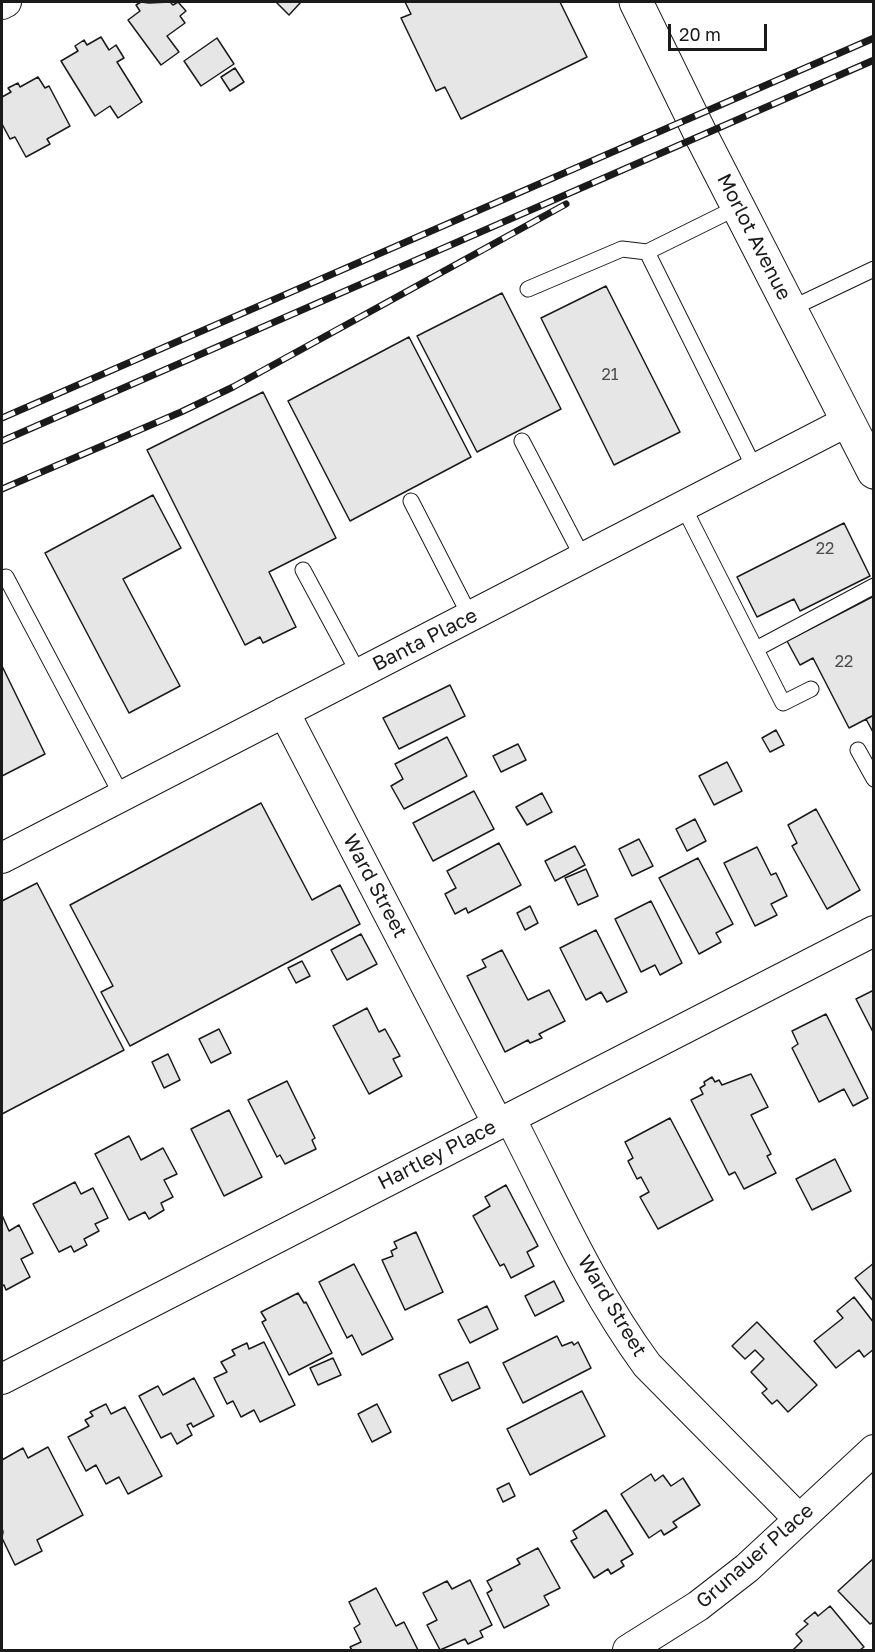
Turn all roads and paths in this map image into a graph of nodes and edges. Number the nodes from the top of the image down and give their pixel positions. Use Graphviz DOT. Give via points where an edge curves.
graph roads {
  1 [pos="6,2"];
  2 [pos="636,2"];
  3 [pos="2,4"];
  4 [pos="738,207"];
  5 [pos="647,252"];
  6 [pos="873,269"];
  7 [pos="528,289"];
  8 [pos="790,309"];
  9 [pos="848,421"];
  10 [pos="522,441"];
  11 [pos="755,469"];
  12 [pos="873,472"];
  13 [pos="411,501"];
  14 [pos="683,506"];
  15 [pos="583,558"];
  16 [pos="303,570"];
  17 [pos="6,577"];
  18 [pos="873,586"];
  19 [pos="470,616"];
  20 [pos="756,649"];
  21 [pos="359,674"];
  22 [pos="811,689"];
  23 [pos="284,712"];
  24 [pos="858,750"];
  25 [pos="873,779"];
  26 [pos="122,796"];
  27 [pos="2,858"];
  28 [pos="873,931"];
  29 [pos="504,1121"];
  30 [pos="2,1379"];
  31 [pos="873,1450"];
  32 [pos="799,1519"];
  33 [pos="628,1650"];
  1 -- 3 [label="street"];
  2 -- 4 [label="street, Morlot Avenue"];
  4 -- 5 [label="lane"];
  4 -- 8 [label="street, Morlot Avenue"];
  5 -- 7 [label="lane" via="622,249"];
  5 -- 11 [label="lane"];
  6 -- 8 [label="lane"];
  8 -- 9 [label="street, Morlot Avenue"];
  9 -- 11 [label="street, Banta Place"];
  9 -- 12 [label="street, Morlot Avenue"];
  10 -- 15 [label="lane"];
  11 -- 14 [label="street, Banta Place"];
  13 -- 19 [label="lane"];
  14 -- 15 [label="street, Banta Place"];
  14 -- 20 [label="lane"];
  15 -- 19 [label="street, Banta Place"];
  16 -- 21 [label="lane"];
  17 -- 26 [label="lane"];
  18 -- 20 [label="lane"];
  19 -- 21 [label="street, Banta Place"];
  20 -- 22 [label="lane" via="783,703"];
  21 -- 23 [label="street, Banta Place"];
  23 -- 26 [label="street, Banta Place"];
  23 -- 29 [label="street, Ward Street"];
  24 -- 25 [label="lane"];
  26 -- 27 [label="street, Banta Place"];
  28 -- 29 [label="street, Hartley Place"];
  29 -- 30 [label="street, Hartley Place"];
  29 -- 32 [label="street, Ward Street" via="608,1307 647,1365"];
  31 -- 32 [label="street, Grunauer Place"];
  32 -- 33 [label="street, Grunauer Place" via="706,1600"];
}
